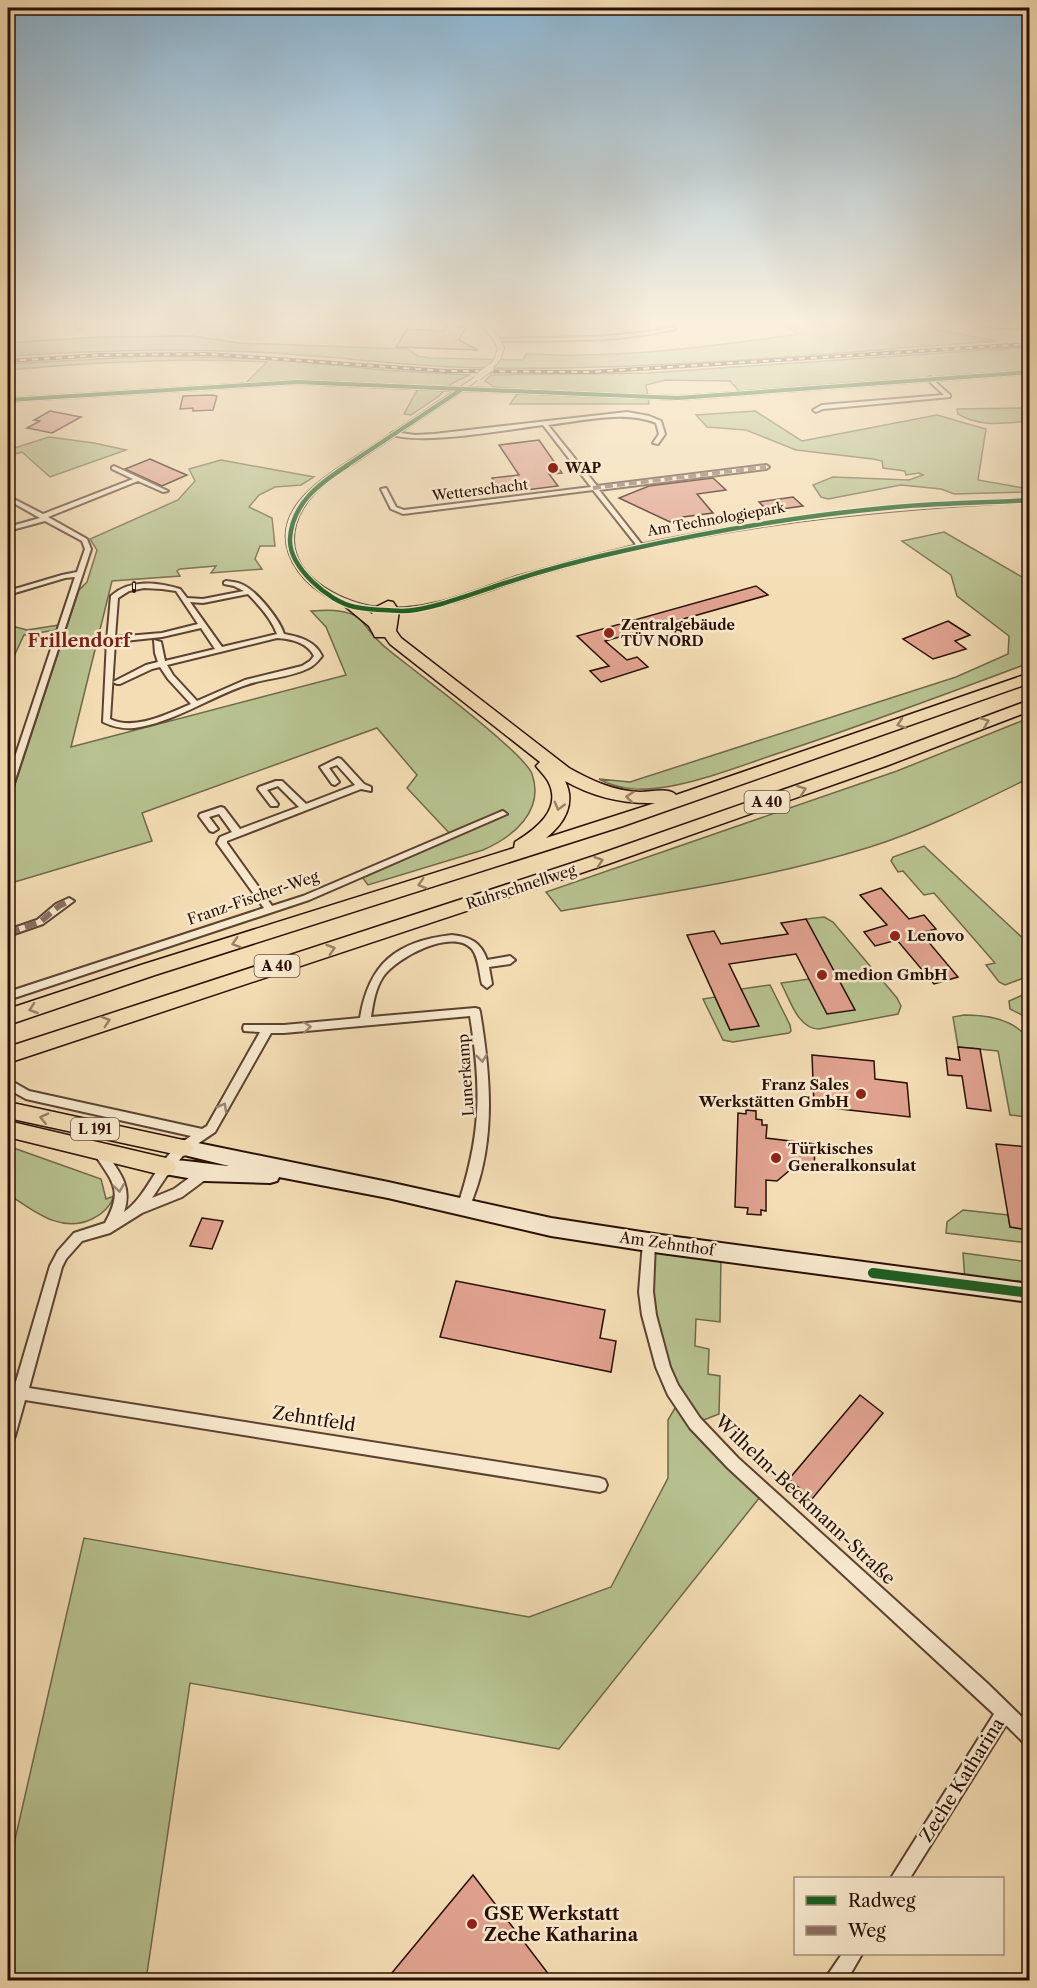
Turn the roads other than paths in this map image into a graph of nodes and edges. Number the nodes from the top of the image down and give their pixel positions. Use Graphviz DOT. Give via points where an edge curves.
graph roads {
  1 [pos="426,413"];
  2 [pos="544,423"];
  3 [pos="394,434"];
  4 [pos="656,443"];
  5 [pos="766,467"];
  6 [pos="114,468"];
  7 [pos="138,479"];
  8 [pos="593,488"];
  9 [pos="384,489"];
  10 [pos="165,491"];
  11 [pos="8,498"];
  12 [pos="1029,501"];
  13 [pos="44,518"];
  14 [pos="8,529"];
  15 [pos="640,546"];
  16 [pos="81,574"];
  17 [pos="226,583"];
  18 [pos="239,586"];
  19 [pos="250,592"];
  20 [pos="8,593"];
  21 [pos="230,594"];
  22 [pos="186,600"];
  23 [pos="350,605"];
  24 [pos="384,613"];
  25 [pos="202,625"];
  26 [pos="281,636"];
  27 [pos="155,639"];
  28 [pos="111,640"];
  29 [pos="220,650"];
  30 [pos="173,664"];
  31 [pos="162,667"];
  32 [pos="1029,678"];
  33 [pos="107,685"];
  34 [pos="181,687"];
  35 [pos="196,705"];
  36 [pos="1029,705"];
  37 [pos="17,757"];
  38 [pos="8,761"];
  39 [pos="335,782"];
  40 [pos="8,789"];
  41 [pos="709,791"];
  42 [pos="274,804"];
  43 [pos="304,807"];
  44 [pos="503,814"];
  45 [pos="213,829"];
  46 [pos="237,832"];
  47 [pos="478,867"];
  48 [pos="69,902"];
  49 [pos="270,910"];
  50 [pos="8,933"];
  51 [pos="510,960"];
  52 [pos="482,964"];
  53 [pos="487,984"];
  54 [pos="8,996"];
  55 [pos="8,1017"];
  56 [pos="365,1022"];
  57 [pos="248,1028"];
  58 [pos="267,1030"];
  59 [pos="8,1055"];
  60 [pos="11,1086"];
  61 [pos="8,1110"];
  62 [pos="8,1129"];
  63 [pos="203,1134"];
  64 [pos="183,1148"];
  65 [pos="99,1152"];
  66 [pos="166,1167"];
  67 [pos="205,1173"];
  68 [pos="307,1175"];
  69 [pos="463,1208"];
  70 [pos="138,1209"];
  71 [pos="109,1227"];
  72 [pos="649,1242"];
  73 [pos="1029,1293"];
  74 [pos="14,1392"];
  75 [pos="8,1436"];
  76 [pos="600,1485"];
  77 [pos="1005,1712"];
  78 [pos="1029,1737"];
  79 [pos="901,1877"];
  80 [pos="852,1955"];
  81 [pos="836,1980"];
  1 -- 3 [label="street, Am Technologiepark"];
  2 -- 3 [label="street" via="425,436"];
  2 -- 4 [label="street" via="641,416 662,426"];
  2 -- 8 [label="street"];
  3 -- 23 [label="street, Am Technologiepark" via="311,493 291,525 289,537 294,558 314,585"];
  5 -- 8 [label="street, Wetterschacht"];
  6 -- 7 [label="street"];
  7 -- 10 [label="street"];
  7 -- 13 [label="street"];
  8 -- 9 [label="street, Wetterschacht" via="403,512 393,508"];
  8 -- 15 [label="street"];
  11 -- 13 [label="street"];
  12 -- 15 [label="street, Am Technologiepark" via="817,515"];
  13 -- 14 [label="street"];
  13 -- 16 [label="street" via="88,544"];
  15 -- 24 [label="street, Am Technologiepark" via="450,601"];
  16 -- 20 [label="street"];
  16 -- 37 [label="street"];
  17 -- 18 [label="street"];
  18 -- 19 [label="street"];
  18 -- 21 [label="street"];
  19 -- 21 [label="street"];
  19 -- 26 [label="street"];
  21 -- 22 [label="street" via="211,600"];
  22 -- 25 [label="street"];
  22 -- 28 [label="street" via="181,592 168,587 122,590 114,598"];
  23 -- 24 [label="highway"];
  23 -- 24 [label="street, Am Technologiepark"];
  41 -- 24 [label="highway, one-way" via="639,798 586,786 395,641"];
  24 -- 47 [label="highway, one-way" via="379,634 533,754 554,774 561,787 562,798 554,821 537,837"];
  25 -- 27 [label="street"];
  25 -- 29 [label="street"];
  26 -- 29 [label="street"];
  26 -- 35 [label="street" via="313,647 318,658 300,670 250,681"];
  27 -- 28 [label="street"];
  27 -- 30 [label="street"];
  27 -- 31 [label="street"];
  28 -- 33 [label="street"];
  29 -- 30 [label="street"];
  30 -- 31 [label="street"];
  30 -- 34 [label="street"];
  31 -- 33 [label="street"];
  31 -- 34 [label="street"];
  32 -- 41 [label="highway, A 40, one-way"];
  33 -- 35 [label="street" via="105,717 112,725 138,725"];
  34 -- 35 [label="street"];
  59 -- 36 [label="highway, Ruhrschnellweg / A 40, one-way" via="601,860"];
  37 -- 38 [label="street"];
  37 -- 40 [label="street"];
  39 -- 43 [label="street" via="324,767 338,761 365,788"];
  41 -- 47 [label="highway, A 40"];
  42 -- 43 [label="street" via="262,789 279,783"];
  43 -- 46 [label="street"];
  44 -- 49 [label="street, Franz-Fischer-Weg"];
  45 -- 46 [label="street" via="204,816 220,810"];
  46 -- 49 [label="street" via="222,843"];
  47 -- 55 [label="highway, A 40, one-way"];
  48 -- 50 [label="street" via="40,922"];
  49 -- 54 [label="street, Franz-Fischer-Weg"];
  51 -- 52 [label="street"];
  52 -- 53 [label="street"];
  52 -- 56 [label="street" via="473,944 458,939 442,939 400,955 384,968 371,988"];
  58 -- 56 [label="street, Lunerkamp, one-way"];
  56 -- 69 [label="street, Lunerkamp, one-way" via="475,1011 483,1060 485,1119"];
  57 -- 58 [label="street, Lunerkamp"];
  63 -- 58 [label="street, one-way" via="211,1129"];
  60 -- 63 [label="street" via="26,1095"];
  64 -- 61 [label="main road, L 191, one-way"];
  62 -- 65 [label="main road, L 191"];
  63 -- 64 [label="street"];
  64 -- 66 [label="street"];
  64 -- 68 [label="main road, Am Zehnthof / L 191"];
  65 -- 66 [label="main road, L 191"];
  65 -- 71 [label="street, one-way" via="120,1181 120,1205"];
  66 -- 67 [label="main road, Am Zehnthof / L 191"];
  66 -- 70 [label="street"];
  67 -- 68 [label="main road, Am Zehnthof / L 191"];
  67 -- 70 [label="street" via="178,1193"];
  68 -- 69 [label="main road, Am Zehnthof / L 191"];
  69 -- 72 [label="main road, Am Zehnthof / L 191"];
  70 -- 71 [label="street"];
  71 -- 74 [label="street" via="78,1237 62,1255"];
  72 -- 73 [label="main road, Am Zehnthof / L 191"];
  72 -- 77 [label="street, Wilhelm-Beckmann-Straße" via="646,1292 656,1347 673,1390 695,1423 733,1463"];
  74 -- 75 [label="street"];
  74 -- 76 [label="street, Zehntfeld"];
  77 -- 78 [label="street, Wilhelm-Beckmann-Straße"];
  77 -- 79 [label="street, Zeche Katharina"];
  80 -- 81 [label="street"];
}
